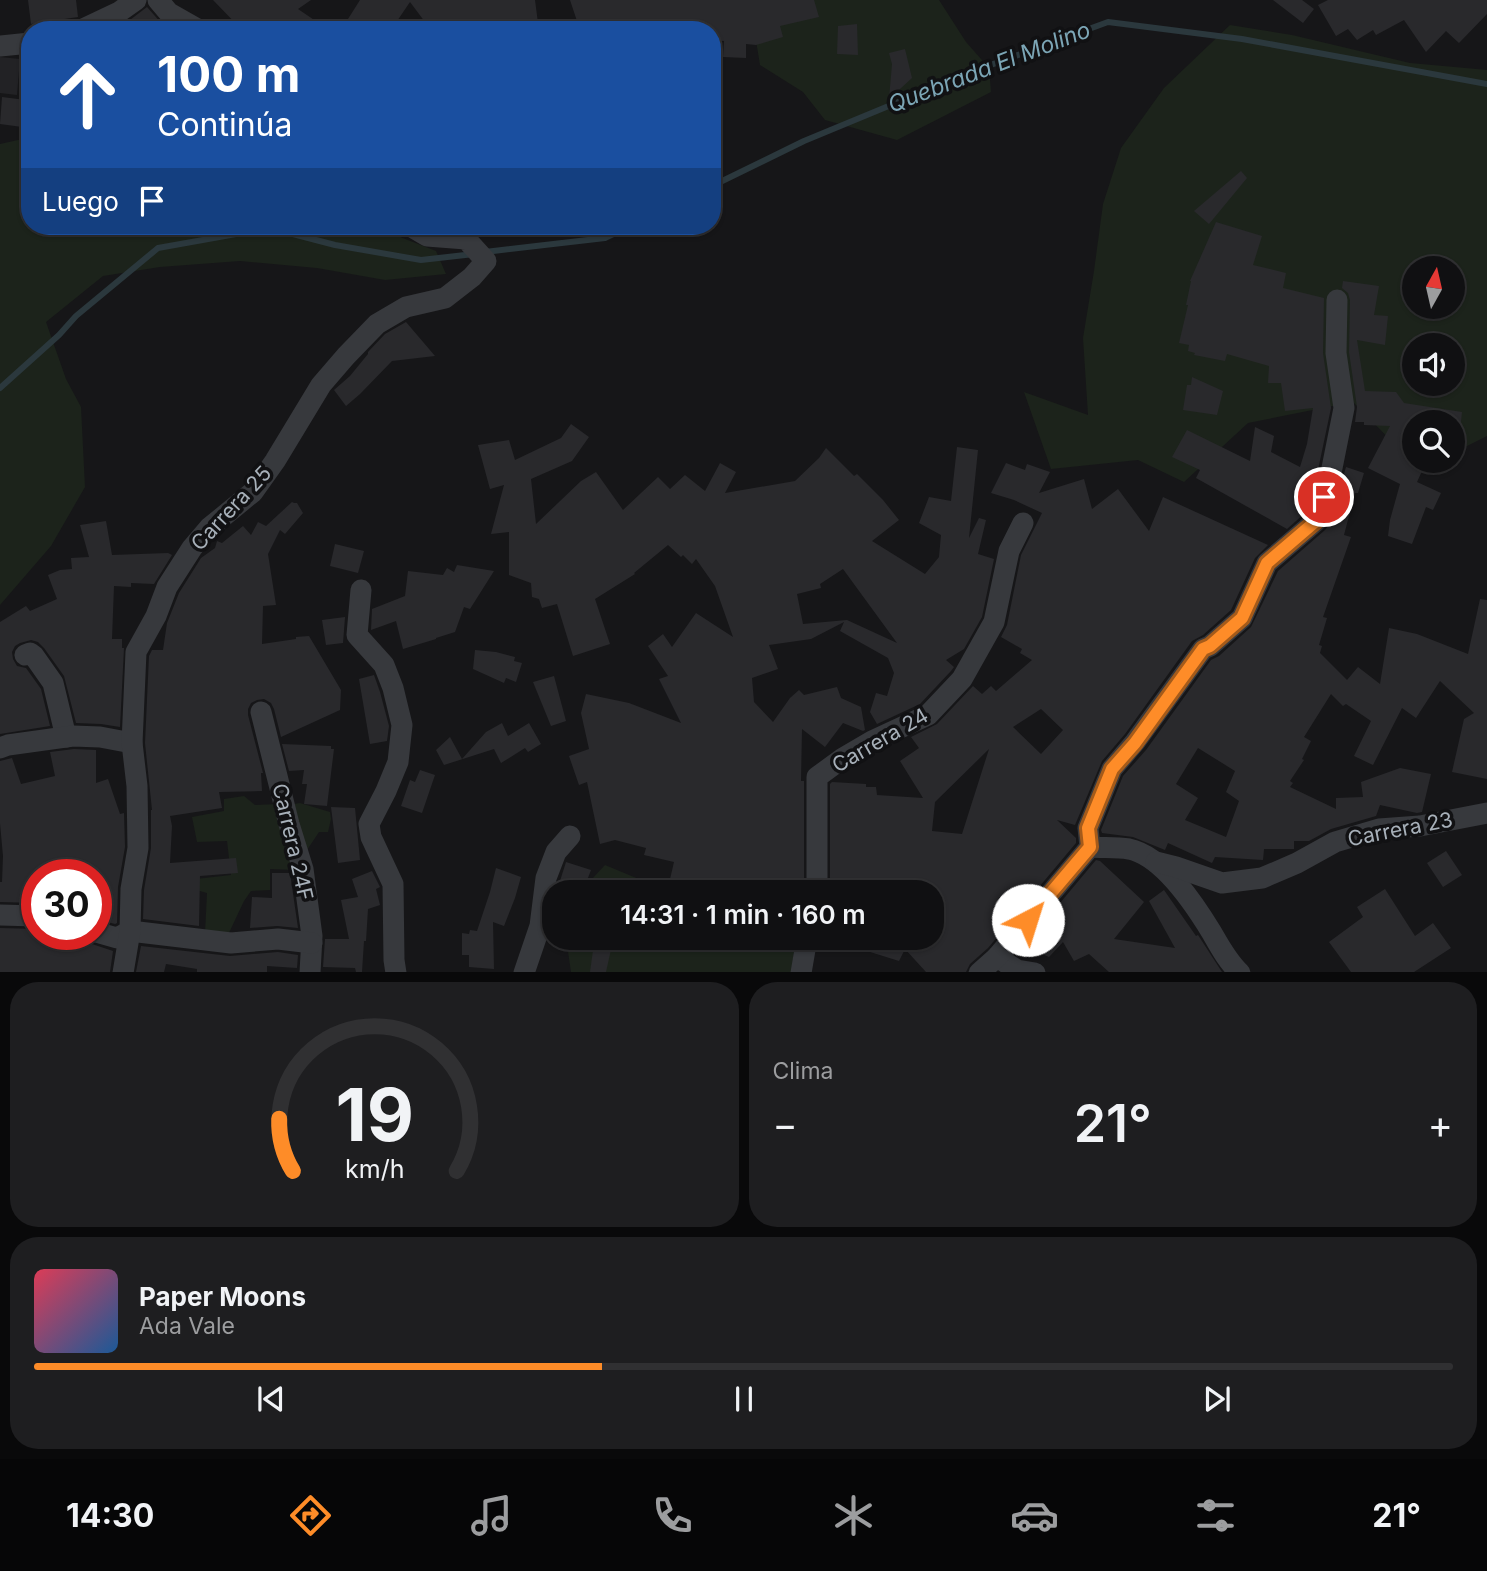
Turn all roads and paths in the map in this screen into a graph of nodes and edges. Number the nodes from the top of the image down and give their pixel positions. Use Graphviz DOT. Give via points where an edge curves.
graph roads {
  1 [pos="136,0"];
  2 [pos="158,0"];
  3 [pos="101,21"];
  4 [pos="184,21"];
  5 [pos="21,44"];
  6 [pos="0,46"];
  7 [pos="425,235"];
  8 [pos="1337,300"];
  9 [pos="1023,523"];
  10 [pos="361,590"];
  11 [pos="26,655"];
  12 [pos="261,712"];
  13 [pos="66,737"];
  14 [pos="132,743"];
  15 [pos="0,748"];
  16 [pos="1487,813"];
  17 [pos="570,836"];
  18 [pos="1090,847"];
  19 [pos="1156,862"];
  20 [pos="817,880"];
  21 [pos="0,915"];
  22 [pos="21,916"];
  23 [pos="130,931"];
  24 [pos="112,937"];
  25 [pos="312,943"];
  26 [pos="805,950"];
  27 [pos="997,957"];
  28 [pos="123,972"];
  29 [pos="310,972"];
  30 [pos="396,972"];
  31 [pos="524,972"];
  32 [pos="801,972"];
  33 [pos="979,972"];
  34 [pos="1023,972"];
  35 [pos="1240,972"];
  1 -- 3 [label="street"];
  2 -- 4 [label="street"];
  5 -- 6 [label="street"];
  7 -- 14 [label="street, Carrera 25" via="466,239 486,261 446,298 406,307 377,324 321,385 253,492 192,548 167,587 136,652"];
  8 -- 18 [label="street" via="1336,353 1344,408 1332,473 1316,521 1267,563 1242,618 1203,649 1112,769 1088,828"];
  9 -- 20 [label="street, Carrera 24" via="1009,551 994,622 962,679 928,715 872,741 817,777"];
  10 -- 30 [label="street" via="357,635 384,665 402,725 398,762 369,824 393,884"];
  11 -- 13 [label="street" via="34,656 53,684"];
  12 -- 25 [label="street, Carrera 24F" via="303,869"];
  13 -- 14 [label="street"];
  13 -- 15 [label="street"];
  14 -- 23 [label="street, Carrera 25" via="138,848"];
  16 -- 19 [label="street, Carrera 23" via="1420,827 1379,829 1335,842 1262,878 1222,883"];
  17 -- 31 [label="street" via="556,852 546,878 540,926"];
  18 -- 19 [label="street, Carrera 23" via="1131,849"];
  18 -- 27 [label="street"];
  19 -- 35 [label="street" via="1182,889"];
  21 -- 22 [label="street"];
  23 -- 24 [label="street"];
  23 -- 25 [label="street" via="231,943 278,939"];
  23 -- 28 [label="street, Carrera 25"];
  25 -- 29 [label="street, Carrera 24F"];
  26 -- 32 [label="street"];
  27 -- 33 [label="street"];
  27 -- 34 [label="street"];
}
